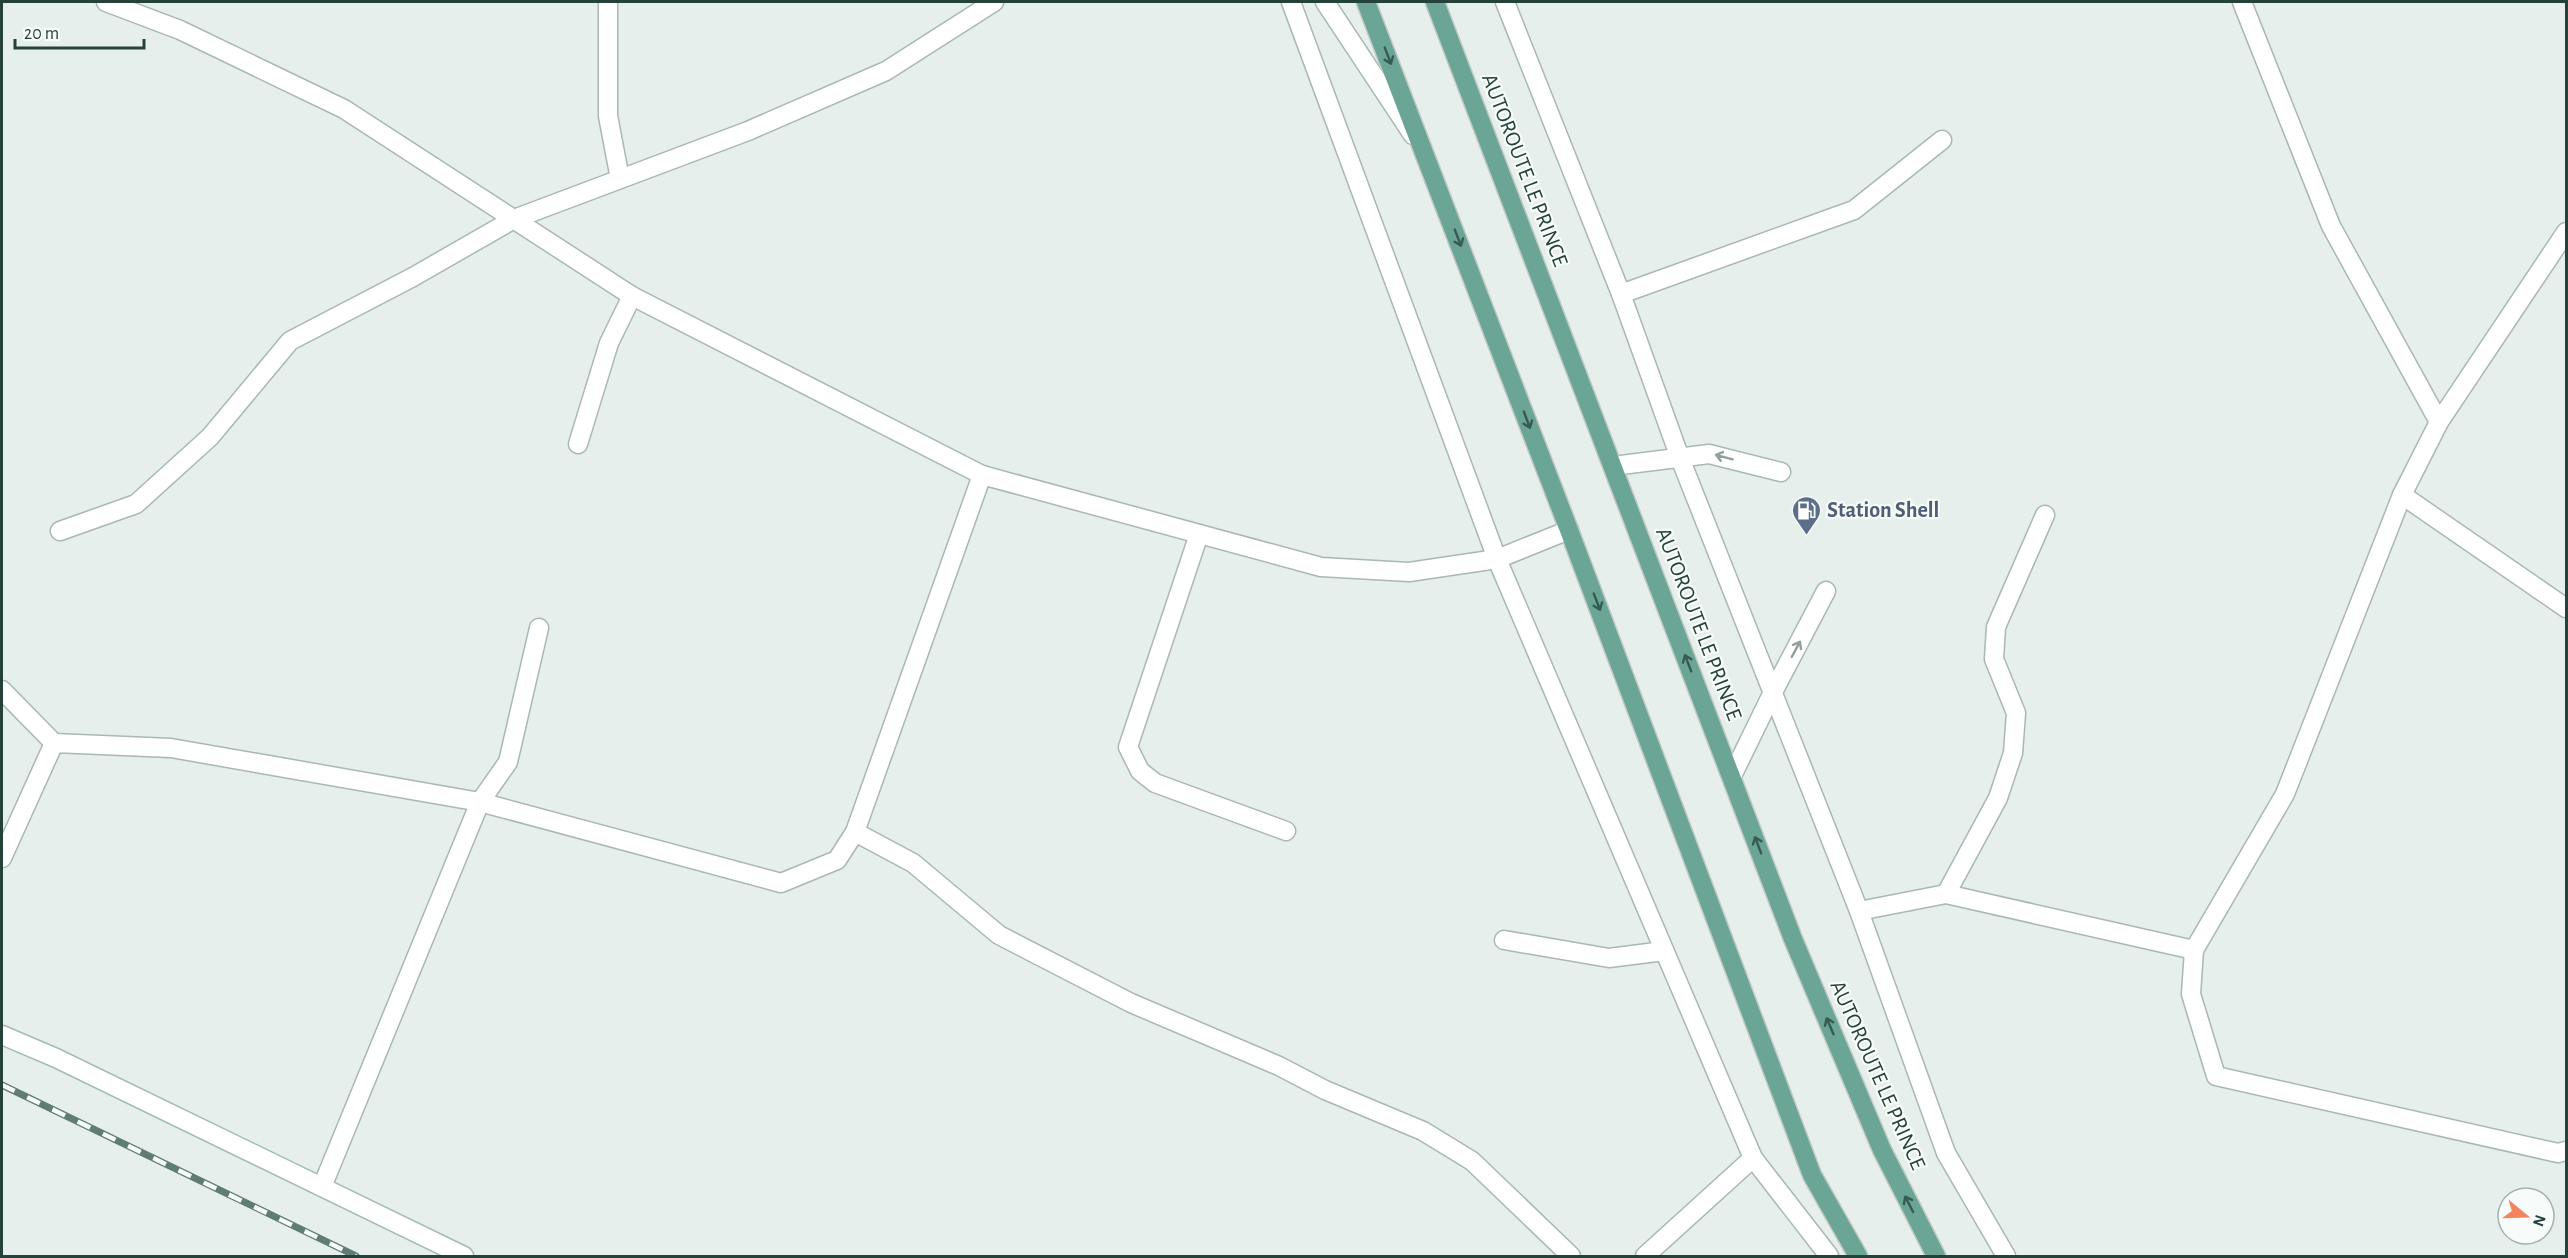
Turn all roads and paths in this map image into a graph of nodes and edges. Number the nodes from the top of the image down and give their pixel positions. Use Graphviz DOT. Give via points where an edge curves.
graph roads {
  1 [pos="106,2"];
  2 [pos="608,2"];
  3 [pos="994,2"];
  4 [pos="1291,2"];
  5 [pos="1325,2"];
  6 [pos="1366,2"];
  7 [pos="1435,2"];
  8 [pos="1505,2"];
  9 [pos="2242,2"];
  10 [pos="1942,140"];
  11 [pos="1426,155"];
  12 [pos="620,179"];
  13 [pos="514,219"];
  14 [pos="2566,232"];
  15 [pos="1621,294"];
  16 [pos="632,296"];
  17 [pos="2439,422"];
  18 [pos="578,444"];
  19 [pos="1680,458"];
  20 [pos="1613,466"];
  21 [pos="1781,472"];
  22 [pos="982,475"];
  23 [pos="2402,495"];
  24 [pos="2045,515"];
  25 [pos="1569,530"];
  26 [pos="60,531"];
  27 [pos="1199,534"];
  28 [pos="1497,559"];
  29 [pos="1826,591"];
  30 [pos="2566,608"];
  31 [pos="539,628"];
  32 [pos="2,690"];
  33 [pos="1773,692"];
  34 [pos="54,742"];
  35 [pos="1732,776"];
  36 [pos="480,802"];
  37 [pos="1286,831"];
  38 [pos="855,832"];
  39 [pos="2,858"];
  40 [pos="1946,894"];
  41 [pos="1859,912"];
  42 [pos="1504,940"];
  43 [pos="2194,950"];
  44 [pos="1664,951"];
  45 [pos="2,1035"];
  46 [pos="2566,1150"];
  47 [pos="1753,1158"];
  48 [pos="322,1187"];
  49 [pos="464,1257"];
  50 [pos="1571,1257"];
  51 [pos="1645,1257"];
  52 [pos="1829,1257"];
  53 [pos="1858,1257"];
  54 [pos="1936,1257"];
  55 [pos="2006,1257"];
  1 -- 13 [label="street" via="180,30 344,109"];
  2 -- 12 [label="street" via="608,116"];
  3 -- 12 [label="street" via="886,71 748,131"];
  4 -- 28 [label="street"];
  5 -- 11 [label="street"];
  6 -- 11 [label="main road, one-way"];
  7 -- 20 [label="main road, AUTOROUTE LE PRINCE"];
  8 -- 15 [label="street"];
  9 -- 17 [label="street" via="2331,226"];
  10 -- 15 [label="street" via="1854,210"];
  11 -- 25 [label="main road, one-way"];
  12 -- 13 [label="street"];
  13 -- 16 [label="street"];
  13 -- 26 [label="street" via="290,341 210,437 136,504"];
  14 -- 17 [label="street"];
  15 -- 19 [label="street"];
  16 -- 18 [label="street" via="609,343"];
  16 -- 22 [label="street"];
  17 -- 23 [label="street"];
  19 -- 20 [label="street"];
  21 -- 19 [label="street, one-way" via="1709,454"];
  19 -- 33 [label="street"];
  35 -- 20 [label="main road, AUTOROUTE LE PRINCE, one-way"];
  22 -- 27 [label="street"];
  22 -- 38 [label="street"];
  23 -- 30 [label="street"];
  23 -- 43 [label="street" via="2285,794"];
  24 -- 40 [label="street" via="1996,627 1994,660 2016,714 2013,753 1998,798"];
  25 -- 28 [label="street"];
  25 -- 53 [label="main road, one-way" via="1812,1175"];
  27 -- 28 [label="street" via="1321,567 1409,573"];
  27 -- 37 [label="street" via="1128,747 1140,771 1155,783"];
  28 -- 44 [label="street"];
  33 -- 29 [label="street, one-way"];
  31 -- 36 [label="street" via="508,762"];
  32 -- 34 [label="street"];
  33 -- 35 [label="street"];
  33 -- 41 [label="street"];
  34 -- 36 [label="street" via="171,748"];
  34 -- 39 [label="street"];
  54 -- 35 [label="main road, AUTOROUTE LE PRINCE, one-way" via="1878,1139 1793,939"];
  36 -- 38 [label="street" via="781,883 837,860"];
  36 -- 48 [label="street"];
  38 -- 50 [label="street" via="913,863 999,935 1131,1003 1423,1131 1473,1161"];
  40 -- 41 [label="street"];
  40 -- 43 [label="street"];
  41 -- 55 [label="street" via="1946,1153"];
  42 -- 44 [label="street" via="1609,958"];
  43 -- 46 [label="street" via="2191,994 2216,1076 2558,1153"];
  44 -- 47 [label="street"];
  45 -- 48 [label="street"];
  47 -- 51 [label="street"];
  47 -- 52 [label="street"];
  48 -- 49 [label="street"];
}
